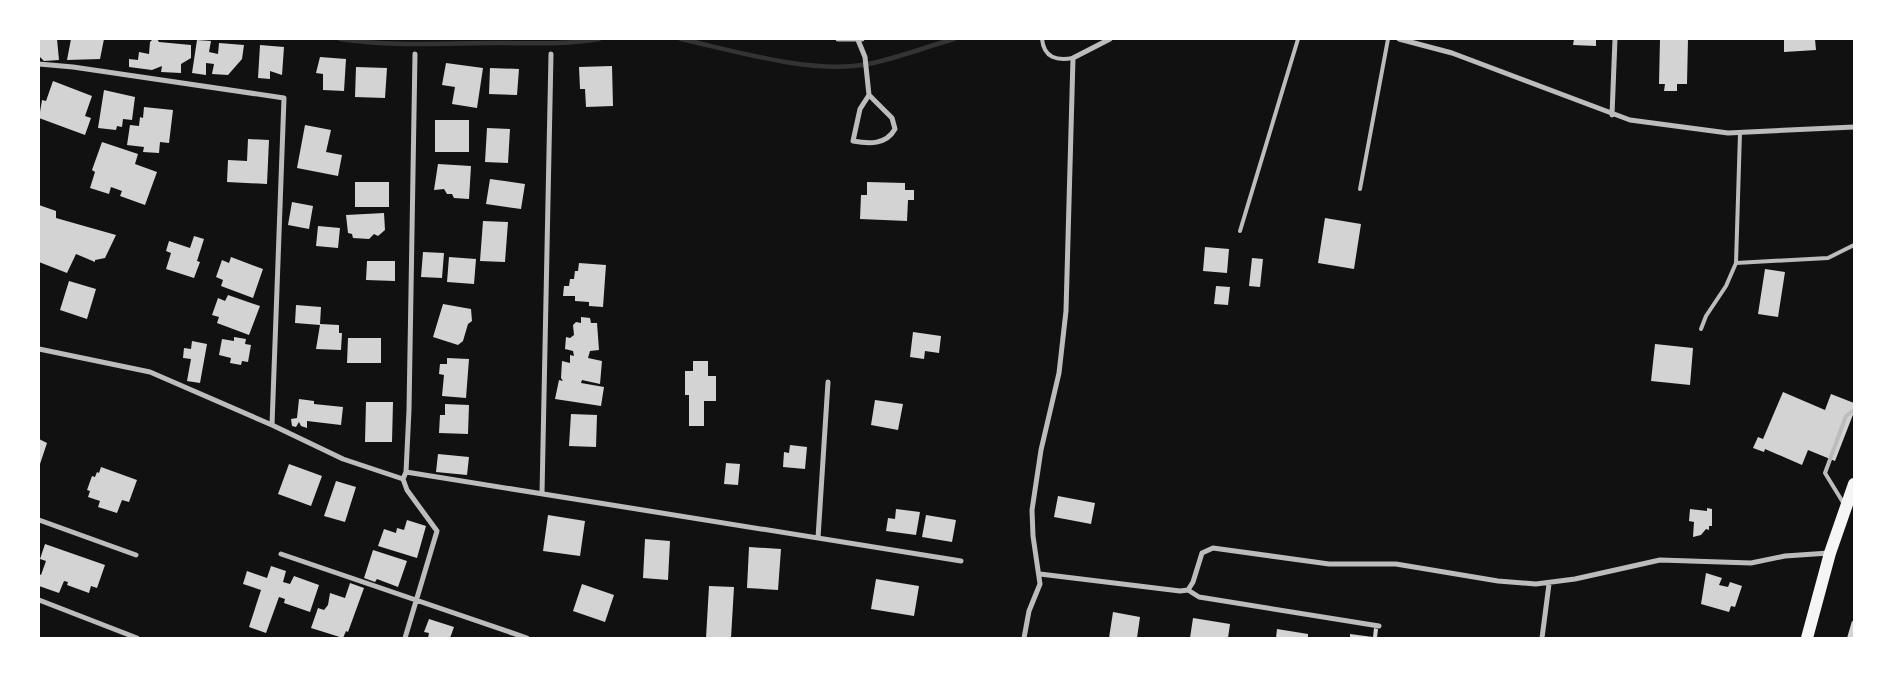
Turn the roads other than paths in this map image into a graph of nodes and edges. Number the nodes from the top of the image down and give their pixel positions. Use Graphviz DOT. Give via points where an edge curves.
graph roads {
  1 [pos="838,39"];
  2 [pos="1042,39"];
  3 [pos="1110,39"];
  4 [pos="1298,39"];
  5 [pos="1388,39"];
  6 [pos="1399,39"];
  7 [pos="1615,39"];
  8 [pos="860,40"];
  9 [pos="415,54"];
  10 [pos="551,54"];
  11 [pos="1073,58"];
  12 [pos="39,64"];
  13 [pos="869,95"];
  14 [pos="1612,115"];
  15 [pos="1854,127"];
  16 [pos="1740,133"];
  17 [pos="1360,190"];
  18 [pos="1240,231"];
  19 [pos="1854,245"];
  20 [pos="1736,263"];
  21 [pos="1701,329"];
  22 [pos="39,349"];
  23 [pos="828,382"];
  24 [pos="1854,410"];
  25 [pos="272,425"];
  26 [pos="406,472"];
  27 [pos="403,479"];
  28 [pos="1854,484"];
  29 [pos="542,494"];
  30 [pos="1845,508"];
  31 [pos="39,520"];
  32 [pos="818,538"];
  33 [pos="1830,553"];
  34 [pos="281,554"];
  35 [pos="136,555"];
  36 [pos="961,561"];
  37 [pos="1040,574"];
  38 [pos="1549,584"];
  39 [pos="1188,590"];
  40 [pos="39,600"];
  41 [pos="416,602"];
  42 [pos="1379,626"];
  43 [pos="138,638"];
  44 [pos="405,638"];
  45 [pos="527,638"];
  46 [pos="1024,638"];
  47 [pos="1542,638"];
  48 [pos="1807,638"];
  1 -- 8 [label="street"];
  2 -- 11 [label="lane" via="1042,46 1049,56 1061,60"];
  3 -- 11 [label="street"];
  4 -- 18 [label="lane"];
  5 -- 17 [label="lane"];
  6 -- 14 [label="street" via="1452,53"];
  7 -- 14 [label="street"];
  8 -- 13 [label="street"];
  9 -- 26 [label="street"];
  10 -- 29 [label="street"];
  11 -- 37 [label="street" via="1066,311 1058,373 1032,510"];
  12 -- 25 [label="street" via="284,98"];
  13 -- 13 [label="street" via="892,118 895,128 884,140 875,143 853,141 860,110"];
  14 -- 16 [label="street" via="1689,129"];
  15 -- 16 [label="street"];
  16 -- 20 [label="lane"];
  19 -- 20 [label="lane" via="1828,258"];
  20 -- 21 [label="lane"];
  22 -- 25 [label="street" via="150,372"];
  23 -- 32 [label="street"];
  24 -- 30 [label="lane" via="1846,416 1825,474"];
  25 -- 27 [label="street" via="343,459"];
  26 -- 27 [label="street"];
  26 -- 29 [label="street"];
  27 -- 41 [label="street" via="407,490 437,531"];
  28 -- 30 [label="main road"];
  29 -- 32 [label="street"];
  30 -- 33 [label="main road"];
  31 -- 35 [label="street"];
  32 -- 36 [label="street"];
  33 -- 38 [label="street" via="1785,556 1751,563 1660,560"];
  33 -- 48 [label="main road"];
  34 -- 41 [label="street"];
  37 -- 39 [label="street"];
  37 -- 46 [label="street"];
  38 -- 39 [label="street" via="1498,581 1396,564 1328,564 1213,548 1202,552"];
  38 -- 47 [label="street"];
  39 -- 42 [label="street" via="1199,597"];
  40 -- 43 [label="street"];
  41 -- 44 [label="street"];
  41 -- 45 [label="street"];
}
